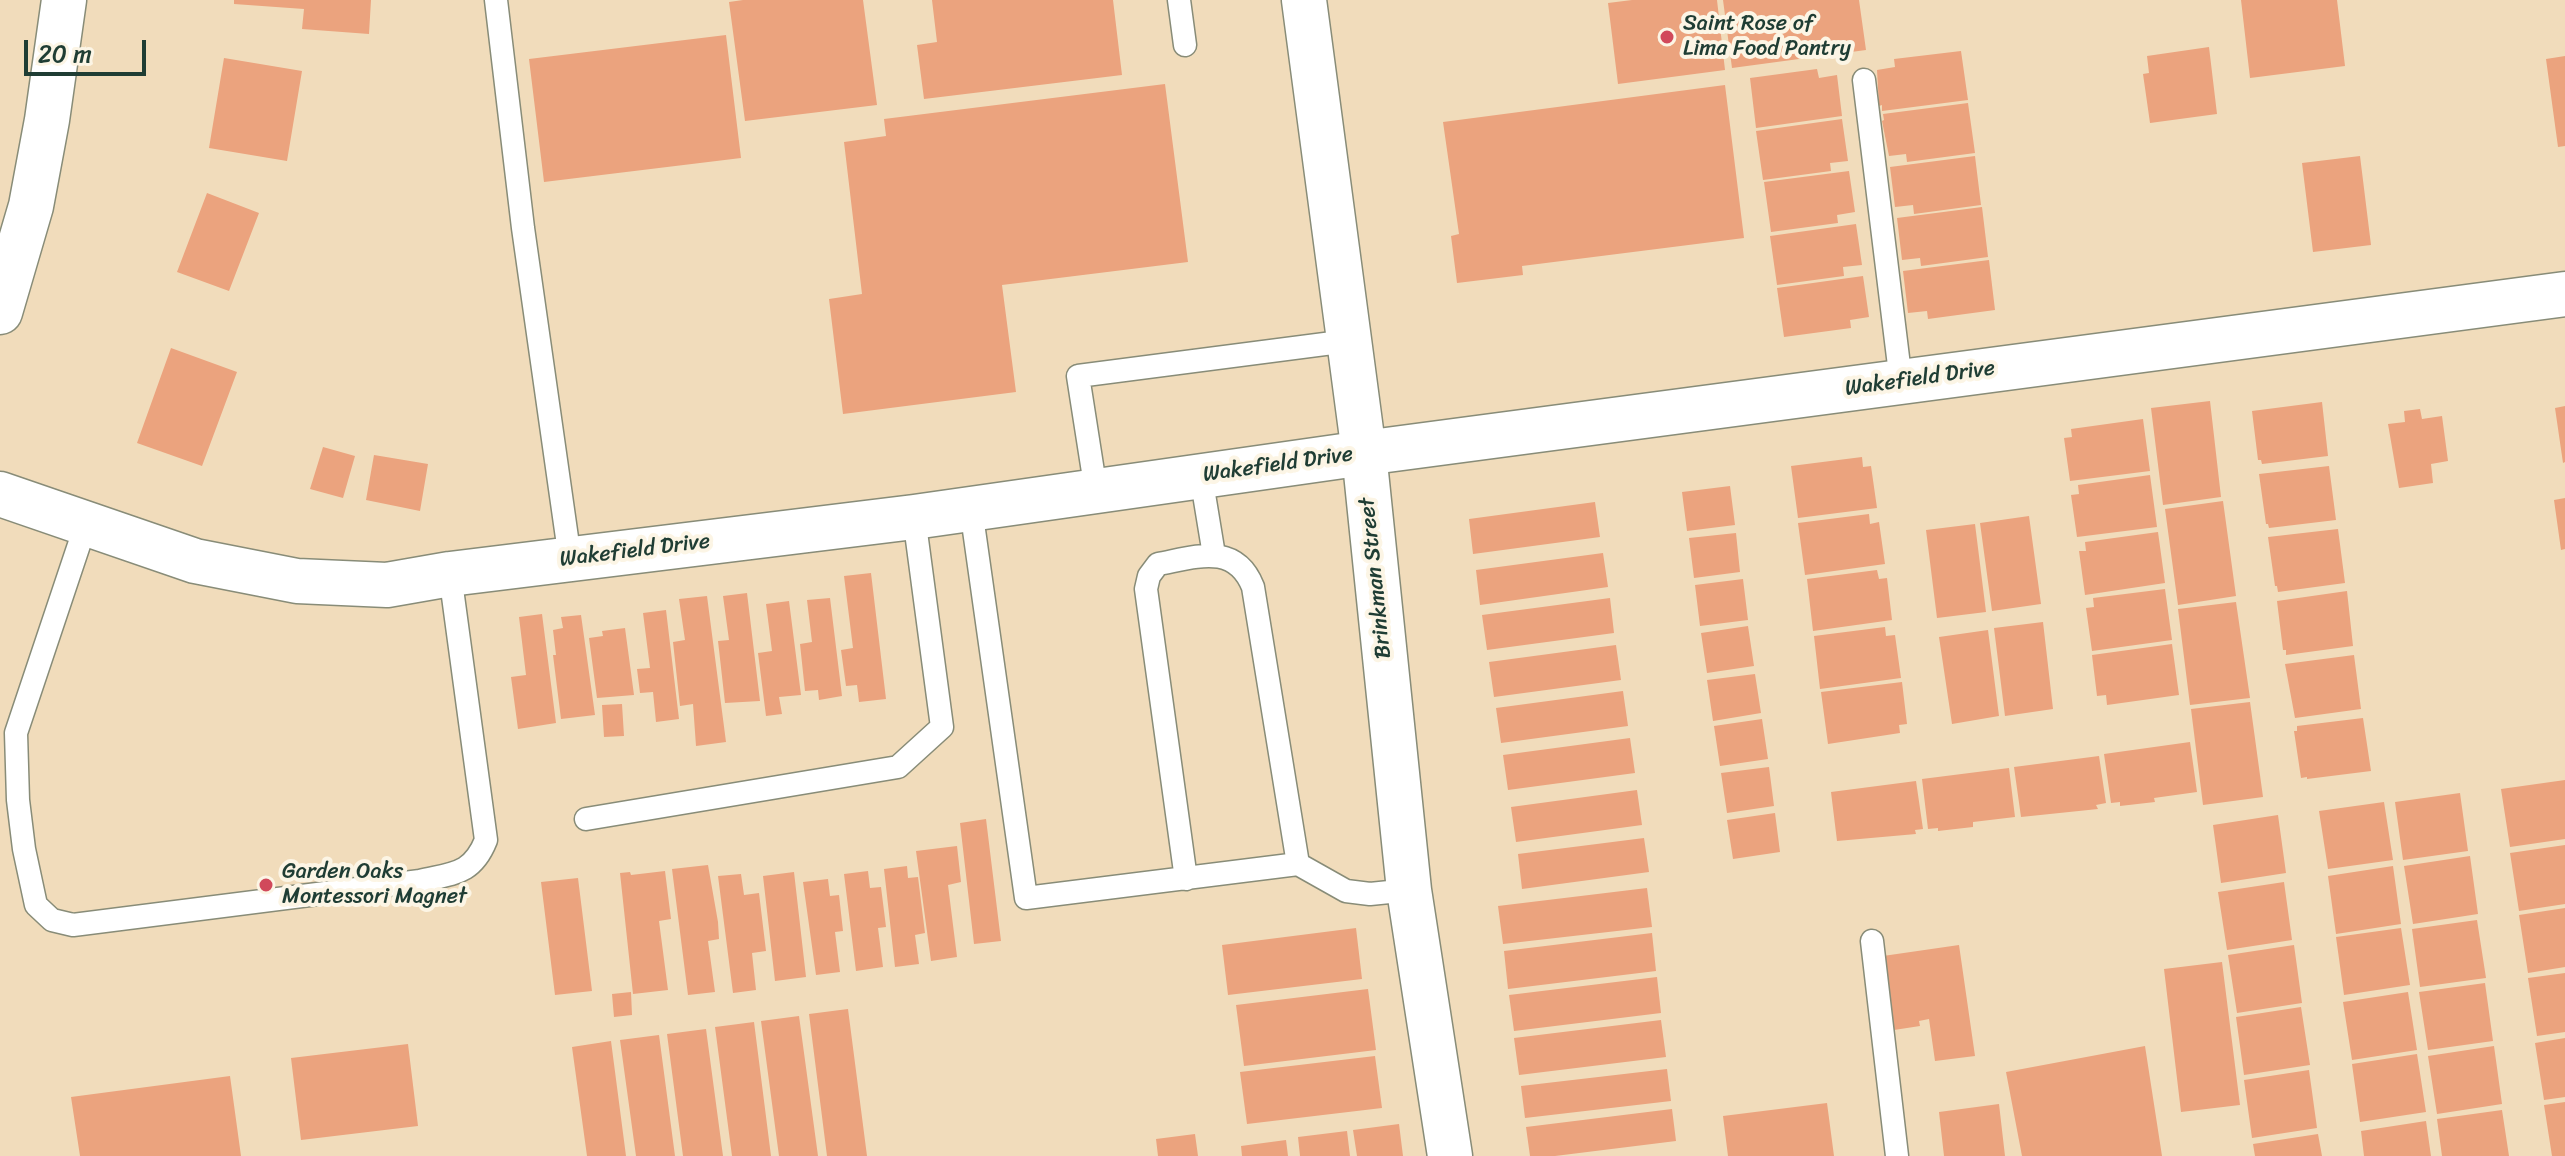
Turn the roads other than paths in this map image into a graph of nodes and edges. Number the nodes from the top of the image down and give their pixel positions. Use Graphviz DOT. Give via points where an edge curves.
graph roads {
  1 [pos="64,0"];
  2 [pos="496,0"];
  3 [pos="1179,0"];
  4 [pos="1304,0"];
  5 [pos="1185,45"];
  6 [pos="1864,80"];
  7 [pos="2565,294"];
  8 [pos="0,312"];
  9 [pos="1348,341"];
  10 [pos="1901,382"];
  11 [pos="1364,453"];
  12 [pos="1201,476"];
  13 [pos="1096,491"];
  14 [pos="0,494"];
  15 [pos="971,509"];
  16 [pos="914,517"];
  17 [pos="86,524"];
  18 [pos="1214,555"];
  19 [pos="570,559"];
  20 [pos="450,574"];
  21 [pos="586,819"];
  22 [pos="1298,864"];
  23 [pos="1186,879"];
  24 [pos="1409,890"];
  25 [pos="1872,941"];
  26 [pos="1450,1156"];
  27 [pos="1897,1156"];
  1 -- 8 [label="street" via="31,206"];
  2 -- 19 [label="lane"];
  3 -- 5 [label="lane"];
  4 -- 9 [label="street, Brinkman Street"];
  6 -- 10 [label="lane"];
  7 -- 10 [label="street, Wakefield Drive"];
  9 -- 11 [label="street, Brinkman Street"];
  9 -- 13 [label="lane" via="1078,376"];
  10 -- 11 [label="street, Wakefield Drive"];
  11 -- 12 [label="street, Wakefield Drive"];
  11 -- 24 [label="street, Brinkman Street"];
  12 -- 13 [label="street, Wakefield Drive"];
  12 -- 18 [label="lane"];
  13 -- 15 [label="street, Wakefield Drive"];
  14 -- 17 [label="street, Wakefield Drive"];
  15 -- 16 [label="street, Wakefield Drive"];
  15 -- 23 [label="lane" via="1026,898"];
  16 -- 19 [label="street, Wakefield Drive"];
  16 -- 21 [label="lane" via="942,727 898,767"];
  17 -- 20 [label="street, Wakefield Drive" via="195,561 297,581 387,585"];
  17 -- 20 [label="lane" via="16,733 18,800 36,905 52,920 73,925 420,881 466,870 486,840"];
  18 -- 22 [label="lane" via="1234,560 1253,587"];
  18 -- 23 [label="lane" via="1158,564 1146,589"];
  19 -- 20 [label="street, Wakefield Drive"];
  22 -- 23 [label="lane"];
  22 -- 24 [label="lane" via="1346,891"];
  24 -- 26 [label="street, Brinkman Street"];
  25 -- 27 [label="lane"];
}
